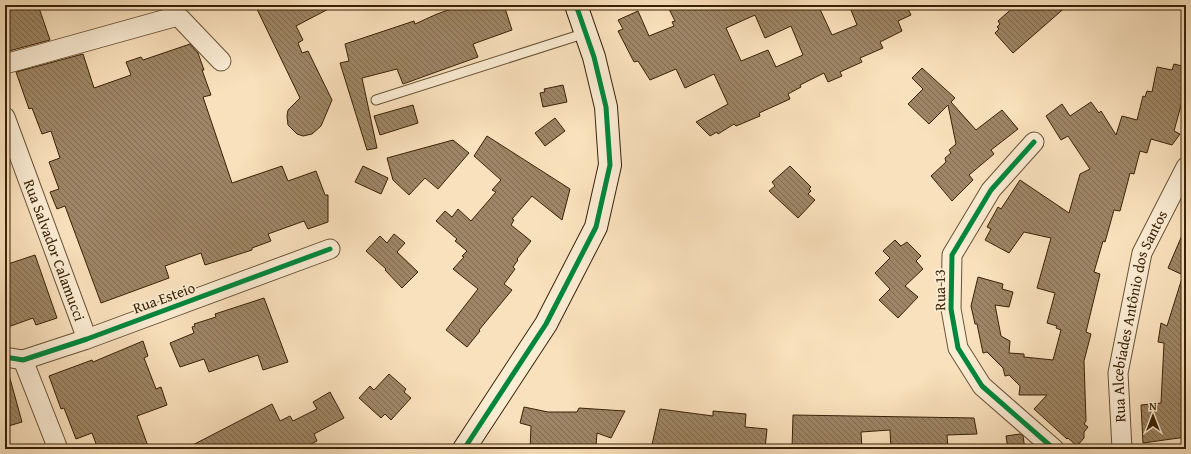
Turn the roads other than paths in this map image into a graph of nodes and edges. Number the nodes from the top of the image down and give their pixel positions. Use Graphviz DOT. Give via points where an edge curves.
graph roads {
  1 [pos="580,6"];
  2 [pos="586,33"];
  3 [pos="221,61"];
  4 [pos="5,64"];
  5 [pos="376,100"];
  6 [pos="5,117"];
  7 [pos="1034,142"];
  8 [pos="1186,167"];
  9 [pos="330,249"];
  10 [pos="87,339"];
  11 [pos="5,357"];
  12 [pos="23,360"];
  13 [pos="58,449"];
  14 [pos="464,449"];
  15 [pos="1054,449"];
  16 [pos="1122,449"];
  1 -- 2 [label="main road"];
  2 -- 5 [label="lane"];
  2 -- 14 [label="main road" via="606,107 610,165 596,227 546,324"];
  3 -- 4 [label="street" via="180,18 174,17"];
  6 -- 10 [label="street, Rua Salvador Calamucci"];
  7 -- 15 [label="street, Rua 13" via="991,190 952,255 951,308 958,348 982,386"];
  8 -- 16 [label="street, Rua Alcebiades Antônio dos Santos" via="1142,253 1118,373"];
  9 -- 10 [label="street, Rua Esteio"];
  10 -- 12 [label="street, Rua Esteio"];
  11 -- 12 [label="street, Rua Esteio"];
  12 -- 13 [label="street"];
}
